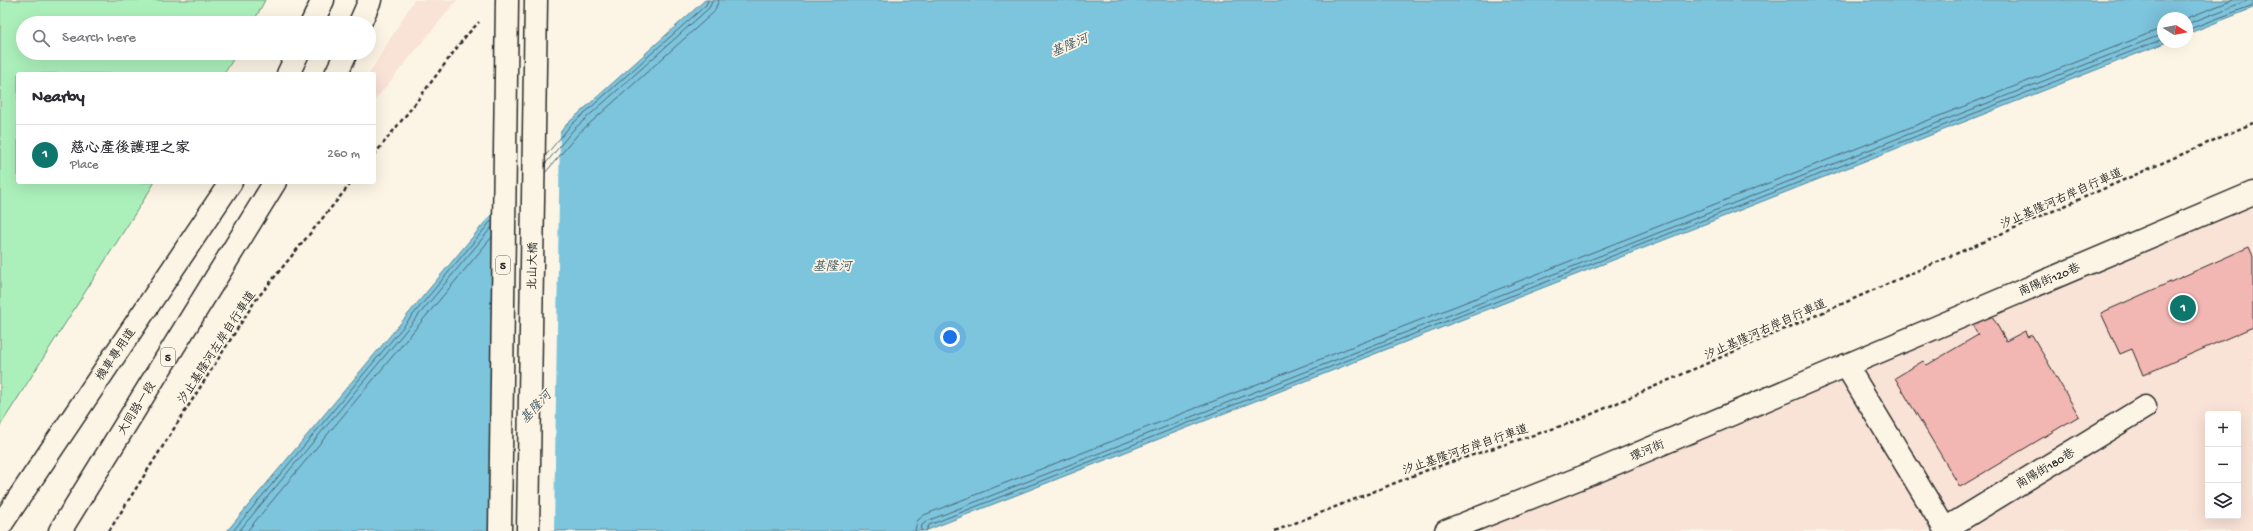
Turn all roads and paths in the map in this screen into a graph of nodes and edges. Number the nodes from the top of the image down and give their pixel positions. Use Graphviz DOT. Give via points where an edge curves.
graph roads {
  1 [pos="323,0"];
  2 [pos="370,0"];
  3 [pos="507,0"];
  4 [pos="536,0"];
  5 [pos="315,16"];
  6 [pos="363,16"];
  7 [pos="465,37"];
  8 [pos="295,60"];
  9 [pos="343,60"];
  10 [pos="289,72"];
  11 [pos="337,72"];
  12 [pos="2253,123"];
  13 [pos="376,152"];
  14 [pos="230,184"];
  15 [pos="274,184"];
  16 [pos="350,184"];
  17 [pos="2253,193"];
  18 [pos="1846,365"];
  19 [pos="2146,407"];
  20 [pos="0,526"];
  21 [pos="1945,530"];
  22 [pos="60,531"];
  23 [pos="109,531"];
  24 [pos="500,531"];
  25 [pos="528,531"];
  26 [pos="1275,531"];
  27 [pos="1446,531"];
  1 -- 5 [label="main road"];
  2 -- 6 [label="main road"];
  3 -- 24 [label="main road, 5"];
  4 -- 25 [label="main road, 北山大橋"];
  7 -- 13 [label="path"];
  8 -- 10 [label="main road"];
  9 -- 11 [label="main road"];
  12 -- 26 [label="path, 汐止基隆河右岸自行車道" via="1576,421 1430,469"];
  14 -- 20 [label="main road, 機車專用道"];
  15 -- 22 [label="main road, 大同路一段 / 5"];
  16 -- 23 [label="path, 汐止基隆河左岸自行車道" via="255,301"];
  17 -- 18 [label="main road, 南陽街120巷"];
  18 -- 21 [label="main road, 南陽街180巷"];
  18 -- 27 [label="main road, 環河街" via="1595,472"];
  19 -- 21 [label="main road, 南陽街180巷"];
}
